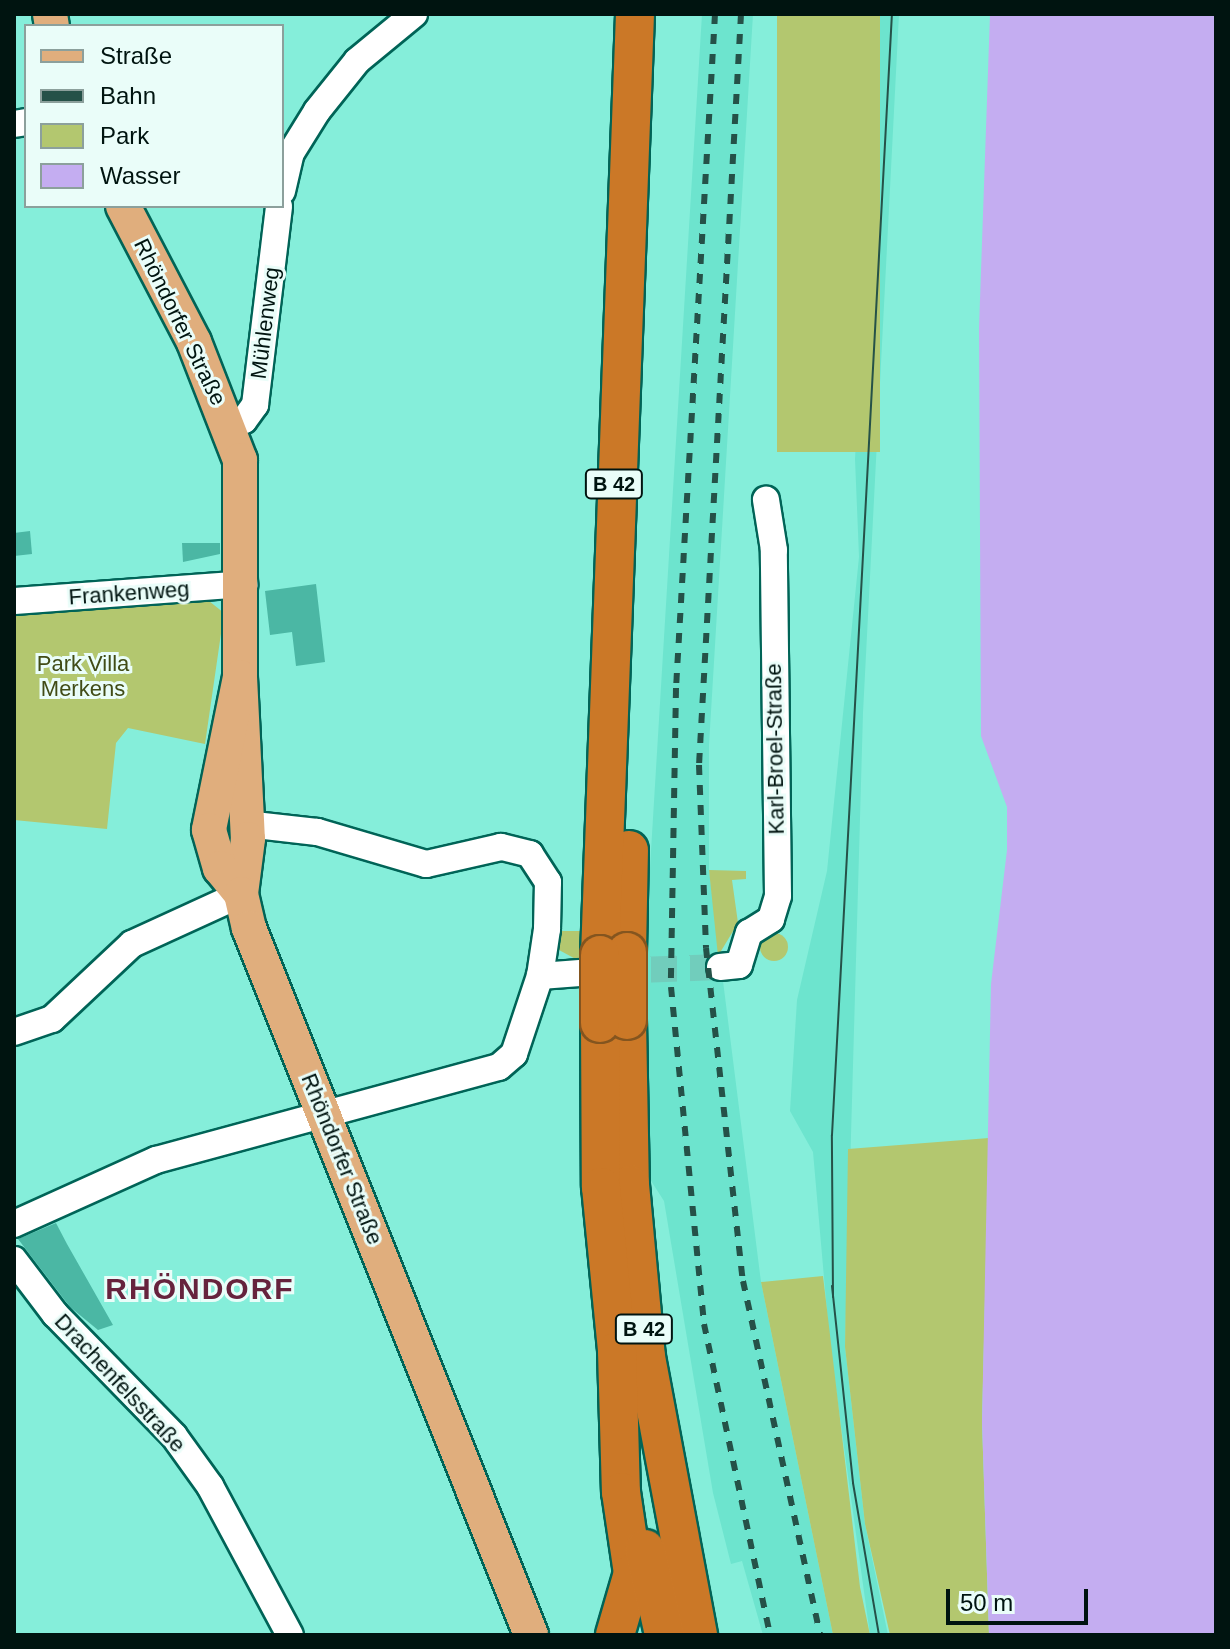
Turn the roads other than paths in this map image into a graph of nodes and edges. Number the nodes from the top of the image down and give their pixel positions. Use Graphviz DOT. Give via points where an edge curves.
graph roads {
  1 [pos="414,14"];
  2 [pos="635,14"];
  3 [pos="661,14"];
  4 [pos="284,183"];
  5 [pos="124,208"];
  6 [pos="279,208"];
  7 [pos="229,423"];
  8 [pos="766,500"];
  9 [pos="244,584"];
  10 [pos="14,601"];
  11 [pos="240,677"];
  12 [pos="247,832"];
  13 [pos="214,845"];
  14 [pos="241,894"];
  15 [pos="602,960"];
  16 [pos="720,967"];
  17 [pos="540,976"];
  18 [pos="613,1021"];
  19 [pos="14,1032"];
  20 [pos="323,1112"];
  21 [pos="14,1224"];
  22 [pos="14,1260"];
  23 [pos="623,1444"];
  24 [pos="677,1547"];
  25 [pos="290,1635"];
  26 [pos="531,1635"];
  27 [pos="615,1635"];
  28 [pos="664,1635"];
  29 [pos="698,1635"];
  30 [pos="709,1635"];
  1 -- 4 [label="street" via="357,61 317,111 291,153"];
  2 -- 15 [label="highway, B 42"];
  3 -- 15 [label="highway, B 42" via="637,505"];
  5 -- 7 [label="main road, Rhöndorfer Straße"];
  6 -- 7 [label="street, Mühlenweg" via="255,405 244,420"];
  7 -- 9 [label="main road, Rhöndorfer Straße" via="245,496"];
  8 -- 16 [label="street, Karl-Broel-Straße" via="774,550 778,896 771,919 749,933 739,965"];
  9 -- 10 [label="street, Frankenweg"];
  9 -- 11 [label="main road, Rhöndorfer Straße"];
  11 -- 12 [label="main road, Rhöndorfer Straße"];
  11 -- 13 [label="main road, Rhöndorfer Straße" via="207,815"];
  12 -- 13 [label="main road" via="232,853"];
  12 -- 14 [label="main road, Rhöndorfer Straße"];
  12 -- 17 [label="street" via="317,832 426,864 520,848 541,865 548,882"];
  13 -- 14 [label="main road, Rhöndorfer Straße" via="220,868"];
  14 -- 19 [label="street" via="132,944 52,1019"];
  14 -- 20 [label="main road, Rhöndorfer Straße"];
  15 -- 17 [label="street"];
  15 -- 18 [label="highway, B 42, bridge"];
  17 -- 20 [label="street" via="518,1046 504,1065"];
  18 -- 23 [label="highway, B 42" via="601,1187"];
  18 -- 24 [label="highway, B 42" via="646,1357"];
  20 -- 21 [label="street" via="156,1160"];
  20 -- 26 [label="main road, Rhöndorfer Straße"];
  22 -- 25 [label="street, Drachenfelsstraße" via="55,1314 174,1436 210,1486"];
  23 -- 27 [label="highway, B 42" via="621,1492 633,1573"];
  23 -- 28 [label="highway, B 42"];
  24 -- 29 [label="highway, B 42"];
  24 -- 30 [label="highway, B 42"];
}
